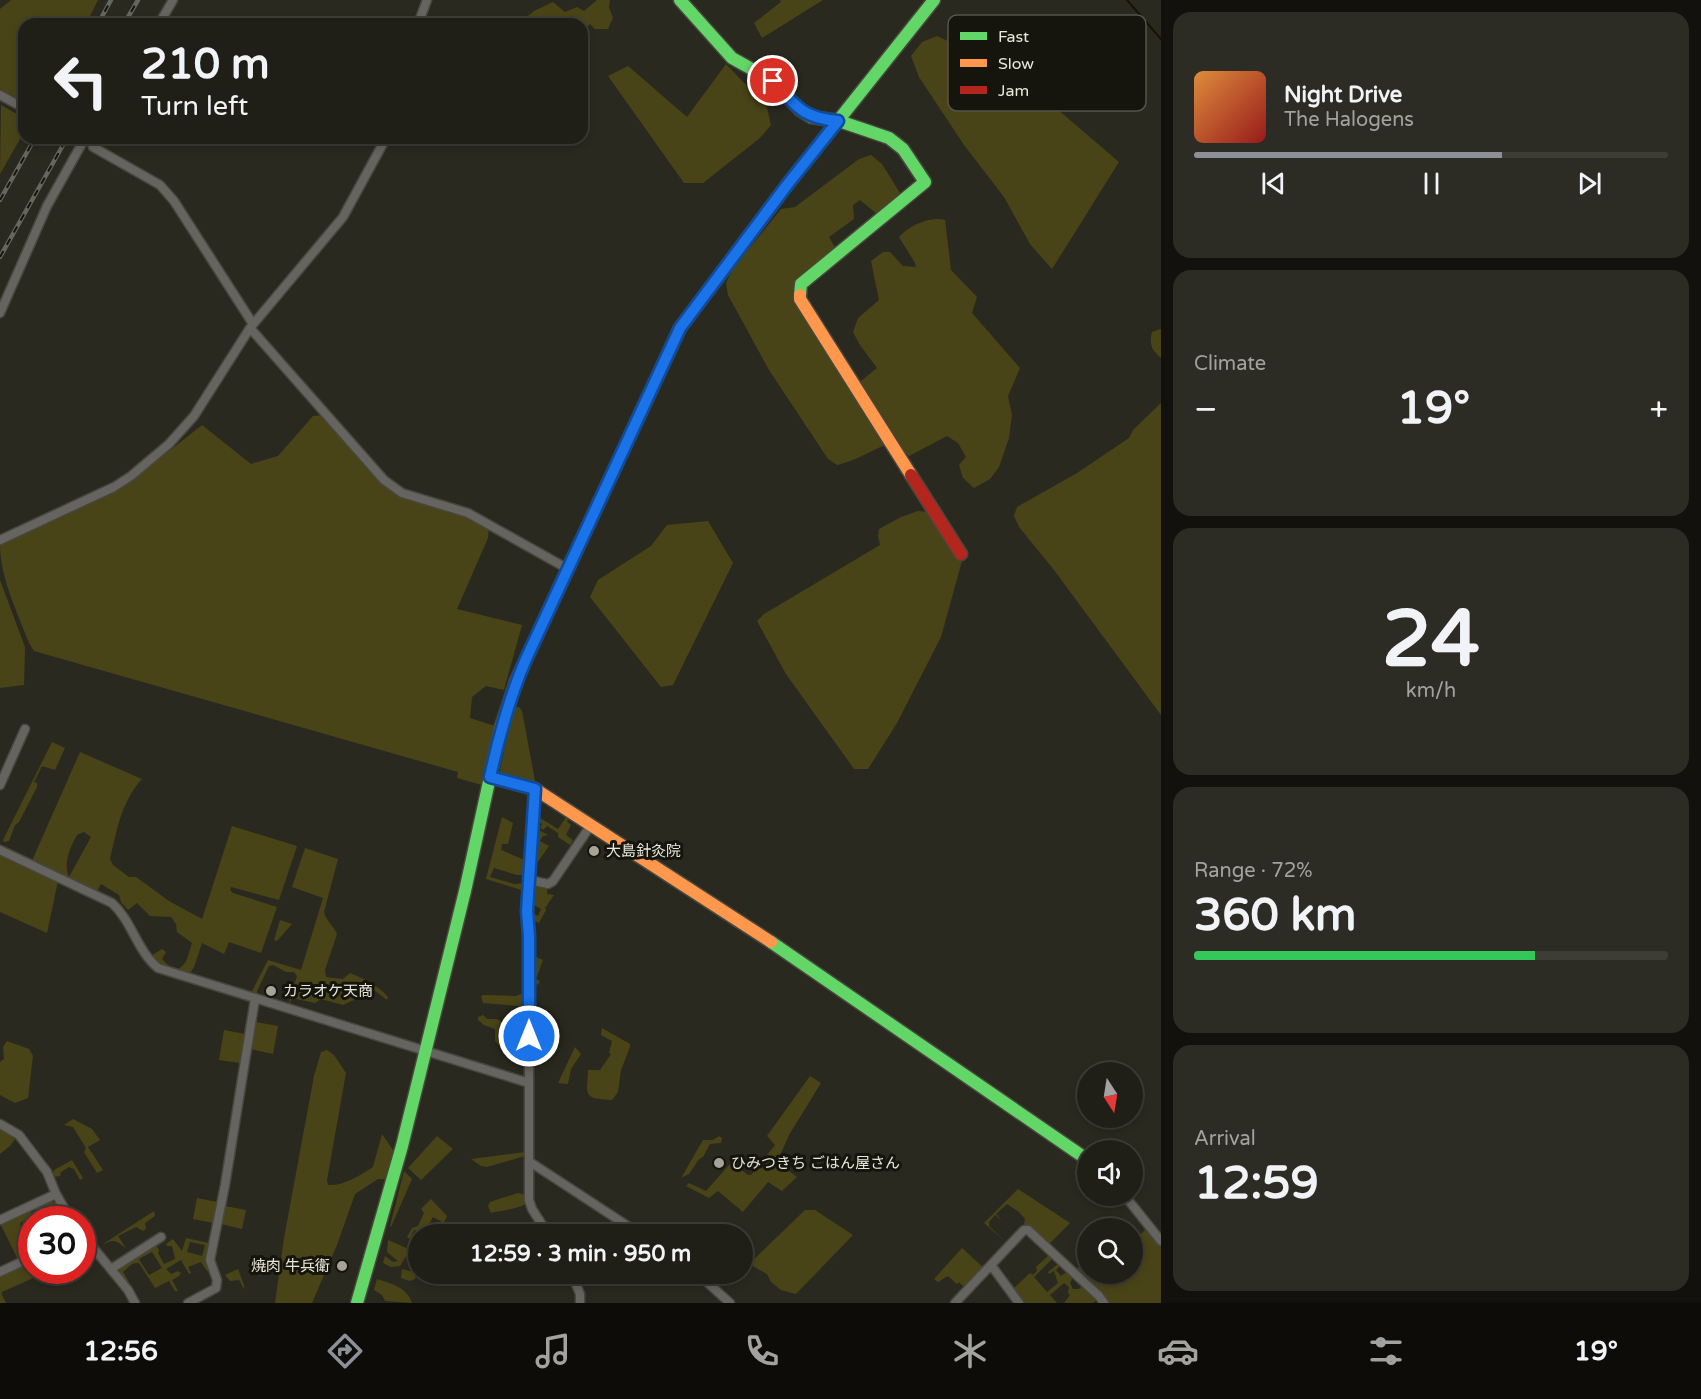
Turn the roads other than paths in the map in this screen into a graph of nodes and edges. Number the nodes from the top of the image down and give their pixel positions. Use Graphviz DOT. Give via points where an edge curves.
graph roads {
  1 [pos="173,0"];
  2 [pos="427,0"];
  3 [pos="680,0"];
  4 [pos="934,0"];
  5 [pos="162,18"];
  6 [pos="420,18"];
  7 [pos="0,95"];
  8 [pos="18,105"];
  9 [pos="838,121"];
  10 [pos="82,144"];
  11 [pos="383,144"];
  12 [pos="93,147"];
  13 [pos="0,313"];
  14 [pos="251,326"];
  15 [pos="0,540"];
  16 [pos="961,554"];
  17 [pos="568,569"];
  18 [pos="25,729"];
  19 [pos="490,777"];
  20 [pos="0,785"];
  21 [pos="535,789"];
  22 [pos="591,825"];
  23 [pos="0,850"];
  24 [pos="530,880"];
  25 [pos="255,999"];
  26 [pos="424,1050"];
  27 [pos="529,1083"];
  28 [pos="0,1124"];
  29 [pos="1077,1152"];
  30 [pos="530,1162"];
  31 [pos="56,1194"];
  32 [pos="63,1206"];
  33 [pos="1133,1206"];
  34 [pos="0,1220"];
  35 [pos="542,1224"];
  36 [pos="625,1224"];
  37 [pos="161,1237"];
  38 [pos="1161,1241"];
  39 [pos="96,1251"];
  40 [pos="18,1264"];
  41 [pos="991,1265"];
  42 [pos="111,1269"];
  43 [pos="0,1272"];
  44 [pos="576,1284"];
  45 [pos="709,1284"];
  46 [pos="135,1303"];
  47 [pos="188,1303"];
  48 [pos="357,1303"];
  49 [pos="580,1303"];
  50 [pos="730,1303"];
  51 [pos="955,1303"];
  52 [pos="1018,1303"];
  53 [pos="1104,1303"];
  1 -- 5 [label="street"];
  2 -- 6 [label="street"];
  3 -- 9 [label="street" via="732,58 773,81 811,117"];
  4 -- 9 [label="street"];
  7 -- 8 [label="street"];
  9 -- 16 [label="street" via="889,138 903,149 925,182 801,284 800,299"];
  9 -- 17 [label="street" via="680,328"];
  10 -- 13 [label="street" via="47,207"];
  11 -- 14 [label="street" via="343,217"];
  12 -- 14 [label="street" via="160,185 174,201"];
  14 -- 15 [label="street" via="194,416 161,451 114,487"];
  14 -- 17 [label="street" via="384,480 402,493 468,513"];
  17 -- 19 [label="street" via="509,699"];
  18 -- 20 [label="street"];
  19 -- 21 [label="street"];
  19 -- 26 [label="street"];
  21 -- 22 [label="street"];
  21 -- 24 [label="street"];
  22 -- 24 [label="street" via="553,882"];
  22 -- 29 [label="street" via="786,952"];
  23 -- 25 [label="street" via="112,903 158,968"];
  24 -- 27 [label="street"];
  25 -- 26 [label="street"];
  25 -- 47 [label="street" via="210,1260 216,1288"];
  26 -- 27 [label="street"];
  26 -- 48 [label="street" via="402,1146"];
  27 -- 30 [label="street"];
  28 -- 31 [label="street" via="19,1135 47,1172"];
  30 -- 35 [label="street" via="530,1200"];
  30 -- 36 [label="street"];
  31 -- 32 [label="street"];
  31 -- 34 [label="street"];
  33 -- 38 [label="street"];
  37 -- 42 [label="street"];
  39 -- 42 [label="street"];
  40 -- 43 [label="street"];
  41 -- 51 [label="street"];
  41 -- 52 [label="street"];
  41 -- 53 [label="street" via="1028,1230"];
  42 -- 46 [label="street"];
  44 -- 49 [label="street"];
  45 -- 50 [label="street"];
}
